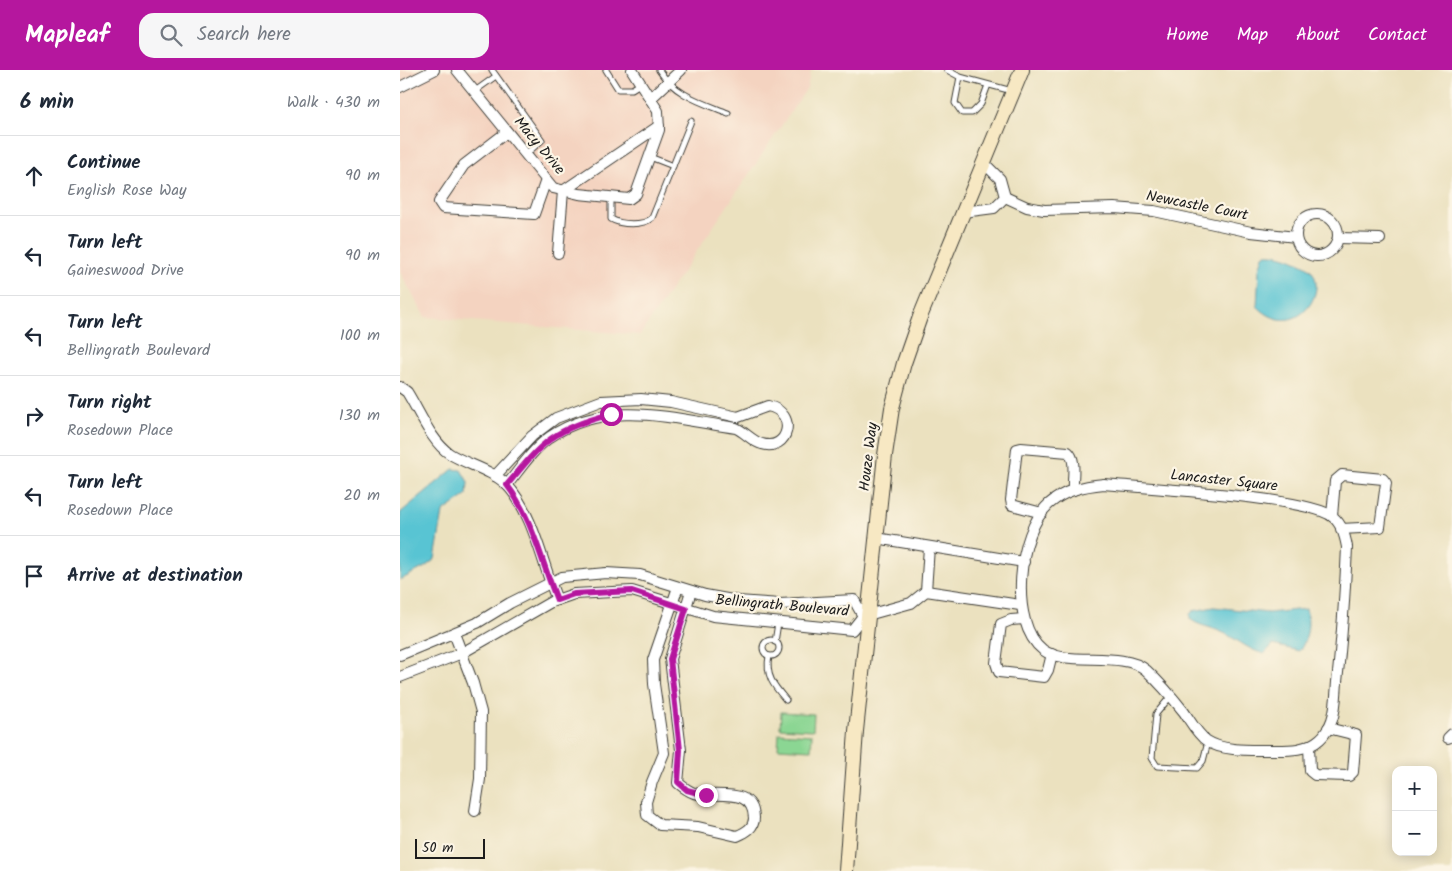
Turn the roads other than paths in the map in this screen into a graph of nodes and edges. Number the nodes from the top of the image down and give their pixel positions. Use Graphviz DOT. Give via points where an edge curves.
graph roads {
  1 [pos="434,70"];
  2 [pos="457,70"];
  3 [pos="492,70"];
  4 [pos="606,70"];
  5 [pos="632,70"];
  6 [pos="659,70"];
  7 [pos="681,70"];
  8 [pos="947,70"];
  9 [pos="1022,70"];
  10 [pos="496,76"];
  11 [pos="960,77"];
  12 [pos="668,83"];
  13 [pos="640,84"];
  14 [pos="988,85"];
  15 [pos="400,87"];
  16 [pos="474,91"];
  17 [pos="1013,91"];
  18 [pos="650,99"];
  19 [pos="728,113"];
  20 [pos="691,122"];
  21 [pos="658,126"];
  22 [pos="507,132"];
  23 [pos="526,154"];
  24 [pos="649,157"];
  25 [pos="983,162"];
  26 [pos="673,166"];
  27 [pos="546,180"];
  28 [pos="563,190"];
  29 [pos="611,197"];
  30 [pos="1005,197"];
  31 [pos="963,212"];
  32 [pos="1296,237"];
  33 [pos="1338,238"];
  34 [pos="1380,239"];
  35 [pos="558,253"];
  36 [pos="400,387"];
  37 [pos="641,399"];
  38 [pos="640,413"];
  39 [pos="738,417"];
  40 [pos="736,428"];
  41 [pos="494,476"];
  42 [pos="507,485"];
  43 [pos="1073,490"];
  44 [pos="1042,513"];
  45 [pos="1332,516"];
  46 [pos="1341,528"];
  47 [pos="876,538"];
  48 [pos="929,547"];
  49 [pos="1024,562"];
  50 [pos="606,573"];
  51 [pos="550,583"];
  52 [pos="678,587"];
  53 [pos="691,591"];
  54 [pos="926,591"];
  55 [pos="606,592"];
  56 [pos="557,600"];
  57 [pos="672,604"];
  58 [pos="780,604"];
  59 [pos="1020,605"];
  60 [pos="686,609"];
  61 [pos="865,615"];
  62 [pos="1024,619"];
  63 [pos="778,622"];
  64 [pos="454,633"];
  65 [pos="775,642"];
  66 [pos="462,653"];
  67 [pos="1052,654"];
  68 [pos="400,655"];
  69 [pos="770,656"];
  70 [pos="400,677"];
  71 [pos="671,686"];
  72 [pos="654,689"];
  73 [pos="1170,697"];
  74 [pos="786,700"];
  75 [pos="1328,728"];
  76 [pos="1208,742"];
  77 [pos="1309,745"];
  78 [pos="475,811"];
  79 [pos="846,871"];
  1 -- 15 [label="street"];
  2 -- 16 [label="street, Macy Drive"];
  3 -- 10 [label="lane"];
  4 -- 13 [label="lane" via="618,89 632,90"];
  5 -- 13 [label="street"];
  6 -- 12 [label="lane"];
  7 -- 12 [label="street"];
  8 -- 11 [label="lane"];
  9 -- 17 [label="street, Houze Way"];
  10 -- 16 [label="lane"];
  10 -- 23 [label="lane" via="542,140"];
  11 -- 14 [label="lane"];
  11 -- 14 [label="lane" via="955,103 962,113 972,113 981,104"];
  12 -- 18 [label="street"];
  12 -- 19 [label="lane" via="688,97"];
  13 -- 18 [label="street"];
  14 -- 17 [label="lane"];
  16 -- 22 [label="street, Macy Drive"];
  17 -- 25 [label="street, Houze Way"];
  18 -- 21 [label="street" via="658,112"];
  20 -- 26 [label="lane"];
  21 -- 24 [label="street, Macy Drive"];
  21 -- 28 [label="street"];
  22 -- 23 [label="street, Macy Drive"];
  22 -- 27 [label="street" via="464,165 438,202 443,208 534,214"];
  23 -- 27 [label="street, Macy Drive"];
  24 -- 26 [label="lane"];
  24 -- 29 [label="street, Macy Drive" via="636,194 629,199"];
  25 -- 30 [label="street" via="1000,179"];
  25 -- 31 [label="street, Houze Way"];
  26 -- 29 [label="lane" via="648,222 616,222 611,219"];
  27 -- 28 [label="street, Macy Drive" via="553,188"];
  28 -- 29 [label="street, Macy Drive"];
  28 -- 35 [label="street"];
  30 -- 31 [label="street" via="994,208"];
  30 -- 32 [label="street, Newcastle Court" via="1027,207 1044,210 1114,208 1154,211 1251,232"];
  31 -- 47 [label="street, Houze Way" via="904,363 888,436"];
  32 -- 33 [label="street" via="1301,250 1313,256 1327,254"];
  32 -- 33 [label="street" via="1296,230 1304,218 1317,214 1335,224"];
  33 -- 34 [label="street"];
  36 -- 41 [label="street" via="422,414 431,434 449,454"];
  37 -- 38 [label="street"];
  37 -- 39 [label="street" via="671,402"];
  37 -- 41 [label="street" via="601,401 564,414 532,436"];
  38 -- 40 [label="street"];
  38 -- 42 [label="street" via="587,419 550,437"];
  39 -- 40 [label="street"];
  39 -- 40 [label="street" via="762,407 775,408 785,417 787,430 780,441 769,446 758,443"];
  41 -- 42 [label="street"];
  42 -- 51 [label="street" via="531,526"];
  43 -- 44 [label="street, Lancaster Square" via="1048,505"];
  43 -- 44 [label="street" via="1074,462 1068,452 1017,449 1012,505"];
  43 -- 45 [label="street, Lancaster Square" via="1080,486 1104,484 1274,501 1314,507"];
  44 -- 49 [label="street, Lancaster Square" via="1031,534"];
  45 -- 46 [label="street"];
  45 -- 46 [label="street" via="1336,481 1342,476 1383,479 1386,483 1380,527"];
  46 -- 75 [label="street" via="1347,547 1341,645 1333,719"];
  47 -- 48 [label="street"];
  47 -- 61 [label="street, Houze Way"];
  48 -- 49 [label="street"];
  48 -- 54 [label="street"];
  49 -- 59 [label="street, Lancaster Square"];
  50 -- 51 [label="street, Bellingrath Boulevard" via="562,577"];
  50 -- 52 [label="street, Bellingrath Boulevard" via="640,575"];
  50 -- 55 [label="street"];
  51 -- 56 [label="street"];
  51 -- 64 [label="street, Bellingrath Boulevard"];
  52 -- 53 [label="street, Bellingrath Boulevard"];
  52 -- 57 [label="street"];
  53 -- 58 [label="street, Bellingrath Boulevard" via="738,601"];
  53 -- 60 [label="street"];
  54 -- 59 [label="street"];
  54 -- 61 [label="street" via="900,608 886,608"];
  55 -- 56 [label="street, Bellingrath Boulevard" via="574,594"];
  55 -- 57 [label="street, Bellingrath Boulevard" via="632,591"];
  56 -- 66 [label="street, Bellingrath Boulevard"];
  57 -- 60 [label="street, Bellingrath Boulevard"];
  57 -- 72 [label="street" via="653,660"];
  58 -- 61 [label="street, Bellingrath Boulevard" via="854,600"];
  58 -- 63 [label="street"];
  59 -- 62 [label="street, Lancaster Square"];
  60 -- 63 [label="street, Bellingrath Boulevard" via="713,616"];
  60 -- 71 [label="street" via="670,659"];
  61 -- 63 [label="street, Bellingrath Boulevard" via="852,630"];
  61 -- 79 [label="street, Houze Way"];
  62 -- 67 [label="street, Lancaster Square" via="1028,632"];
  62 -- 67 [label="street" via="1001,624 996,663 999,672 1044,677"];
  63 -- 65 [label="lane"];
  64 -- 66 [label="street"];
  64 -- 68 [label="street, Bellingrath Boulevard"];
  65 -- 69 [label="lane" via="778,652"];
  65 -- 69 [label="lane" via="764,644 763,650"];
  66 -- 70 [label="street, Bellingrath Boulevard"];
  66 -- 78 [label="street" via="481,712 480,779"];
  67 -- 73 [label="street" via="1128,662 1143,668"];
  69 -- 74 [label="lane" via="767,666 771,683"];
  71 -- 72 [label="street"];
  71 -- 72 [label="street" via="680,750 678,782 695,793 738,795 748,800 754,810 754,822 745,833 734,836 698,827 660,825 647,815 648,795 664,753"];
  73 -- 76 [label="street"];
  73 -- 76 [label="lane" via="1156,714 1152,758 1157,766 1198,768 1204,761"];
  75 -- 77 [label="street" via="1321,739"];
  75 -- 77 [label="street" via="1356,735 1353,772 1349,776 1315,775 1310,771"];
  76 -- 77 [label="street" via="1222,747 1258,750 1292,750"];
}
